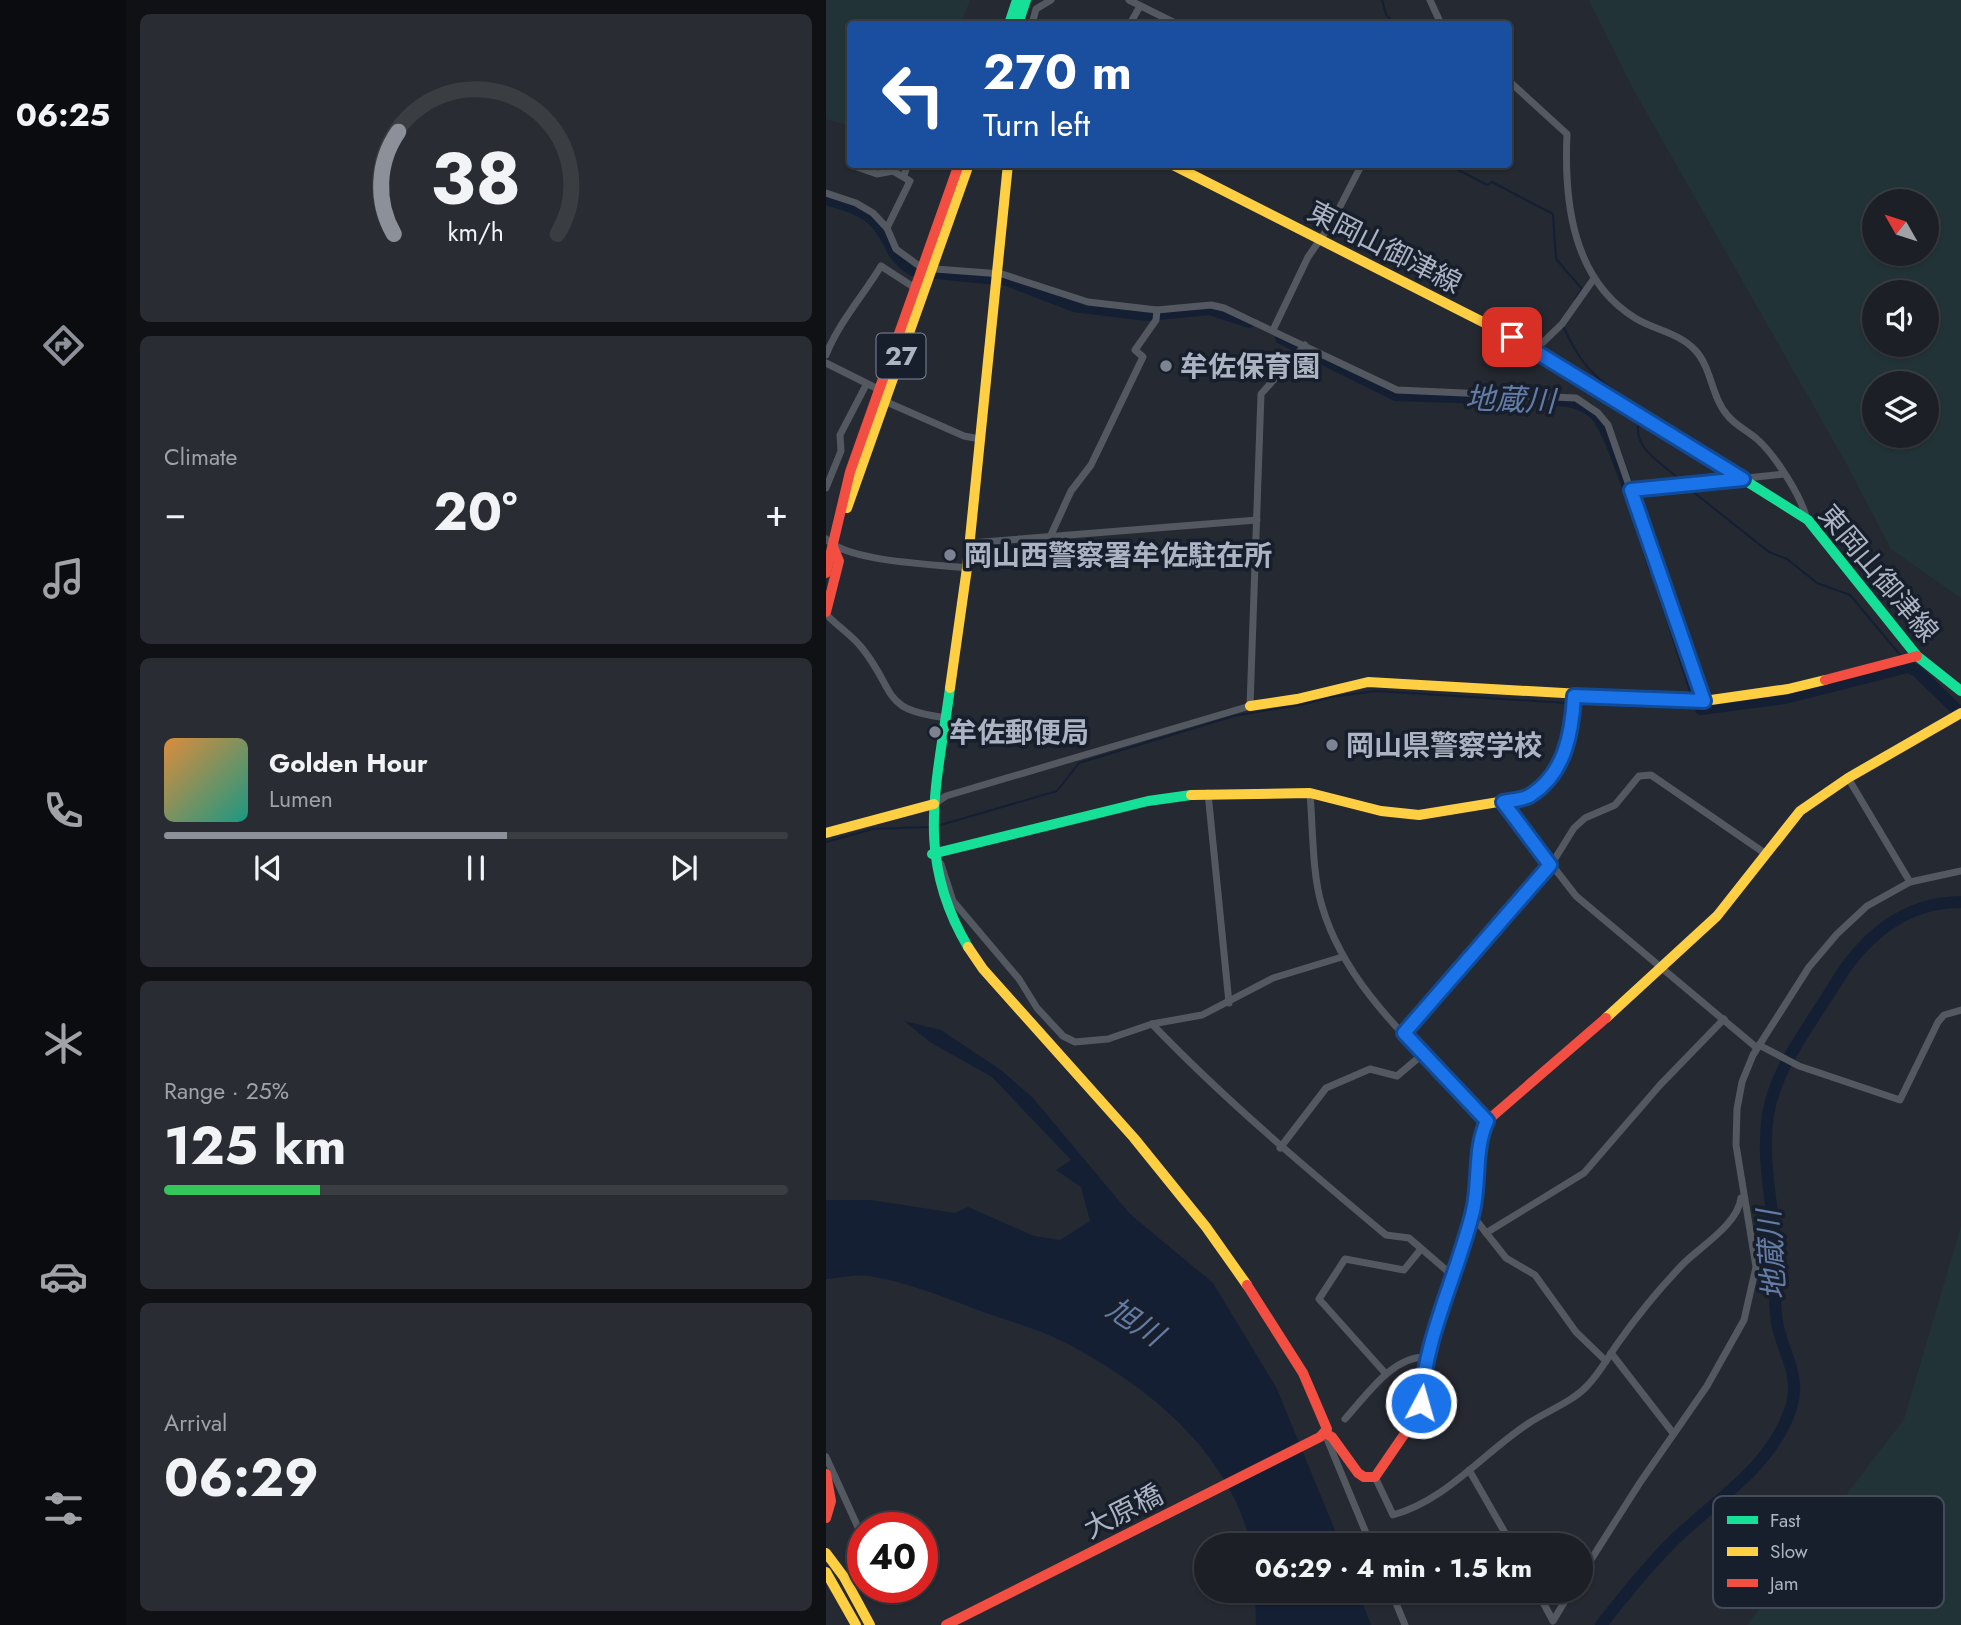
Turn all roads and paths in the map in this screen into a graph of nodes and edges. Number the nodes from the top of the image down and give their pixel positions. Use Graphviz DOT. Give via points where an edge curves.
graph roads {
  1 [pos="1017,0"];
  2 [pos="1026,0"];
  3 [pos="1051,0"];
  4 [pos="1129,0"];
  5 [pos="1430,0"];
  6 [pos="1036,4"];
  7 [pos="1140,6"];
  8 [pos="1010,21"];
  9 [pos="1019,21"];
  10 [pos="1132,21"];
  11 [pos="1165,21"];
  12 [pos="1440,21"];
  13 [pos="1512,84"];
  14 [pos="860,168"];
  15 [pos="907,168"];
  16 [pos="958,168"];
  17 [pos="967,168"];
  18 [pos="1008,168"];
  19 [pos="1179,168"];
  20 [pos="1360,168"];
  21 [pos="904,175"];
  22 [pos="826,193"];
  23 [pos="887,228"];
  24 [pos="1320,240"];
  25 [pos="927,267"];
  26 [pos="995,279"];
  27 [pos="1593,280"];
  28 [pos="915,288"];
  29 [pos="1157,310"];
  30 [pos="1273,330"];
  31 [pos="1305,345"];
  32 [pos="1536,349"];
  33 [pos="826,355"];
  34 [pos="826,363"];
  35 [pos="866,385"];
  36 [pos="882,395"];
  37 [pos="980,439"];
  38 [pos="1784,474"];
  39 [pos="1743,479"];
  40 [pos="826,488"];
  41 [pos="1631,490"];
  42 [pos="1257,520"];
  43 [pos="1808,520"];
  44 [pos="1050,537"];
  45 [pos="830,543"];
  46 [pos="970,543"];
  47 [pos="967,568"];
  48 [pos="826,573"];
  49 [pos="826,613"];
  50 [pos="1917,656"];
  51 [pos="1961,691"];
  52 [pos="1574,696"];
  53 [pos="1704,701"];
  54 [pos="1250,706"];
  55 [pos="1961,713"];
  56 [pos="948,718"];
  57 [pos="1848,778"];
  58 [pos="1208,793"];
  59 [pos="1310,793"];
  60 [pos="1503,802"];
  61 [pos="934,808"];
  62 [pos="826,833"];
  63 [pos="932,854"];
  64 [pos="1766,854"];
  65 [pos="1550,865"];
  66 [pos="1961,871"];
  67 [pos="1910,882"];
  68 [pos="1342,957"];
  69 [pos="1661,969"];
  70 [pos="1229,1003"];
  71 [pos="1961,1010"];
  72 [pos="1724,1019"];
  73 [pos="1153,1024"];
  74 [pos="1404,1033"];
  75 [pos="1758,1046"];
  76 [pos="1423,1054"];
  77 [pos="1487,1121"];
  78 [pos="1280,1148"];
  79 [pos="1742,1190"];
  80 [pos="1472,1215"];
  81 [pos="1486,1233"];
  82 [pos="1421,1249"];
  83 [pos="1452,1275"];
  84 [pos="1611,1353"];
  85 [pos="1427,1357"];
  86 [pos="1606,1362"];
  87 [pos="1386,1374"];
  88 [pos="1345,1419"];
  89 [pos="1673,1433"];
  90 [pos="1322,1435"];
  91 [pos="826,1457"];
  92 [pos="1469,1470"];
  93 [pos="826,1474"];
  94 [pos="1375,1477"];
  95 [pos="851,1512"];
  96 [pos="826,1518"];
  97 [pos="1366,1533"];
  98 [pos="1505,1533"];
  99 [pos="826,1553"];
  100 [pos="1593,1557"];
  101 [pos="826,1573"];
  102 [pos="1396,1603"];
  103 [pos="1543,1603"];
  104 [pos="1564,1603"];
  105 [pos="856,1625"];
  106 [pos="870,1625"];
  107 [pos="946,1625"];
  108 [pos="1405,1625"];
  1 -- 8 [label="street"];
  2 -- 9 [label="street"];
  3 -- 6 [label="street"];
  4 -- 7 [label="street"];
  5 -- 12 [label="street"];
  7 -- 10 [label="street"];
  7 -- 11 [label="street"];
  13 -- 27 [label="street" via="1567,134 1567,201"];
  14 -- 21 [label="street"];
  15 -- 21 [label="street"];
  16 -- 25 [label="street, 27"];
  17 -- 25 [label="street, 27"];
  18 -- 26 [label="street"];
  19 -- 24 [label="street, 東岡山御津線"];
  20 -- 24 [label="street"];
  21 -- 23 [label="street" via="909,181"];
  22 -- 23 [label="street" via="856,202"];
  23 -- 25 [label="street" via="896,250"];
  24 -- 30 [label="street"];
  24 -- 32 [label="street, 東岡山御津線"];
  25 -- 26 [label="street"];
  25 -- 28 [label="street, 27"];
  25 -- 36 [label="street, 27"];
  26 -- 29 [label="street" via="1088,302"];
  26 -- 37 [label="street"];
  27 -- 32 [label="street" via="1562,324"];
  27 -- 38 [label="street" via="1637,320 1659,326 1695,349 1729,418 1760,441"];
  28 -- 33 [label="street" via="881,266 837,328"];
  28 -- 36 [label="street, 27"];
  29 -- 30 [label="street" via="1211,305"];
  29 -- 44 [label="street" via="1156,320 1135,350 1143,356 1091,465 1071,491"];
  30 -- 31 [label="street"];
  31 -- 41 [label="street" via="1397,390 1576,398 1608,425"];
  31 -- 42 [label="street" via="1261,394"];
  32 -- 39 [label="street, 東岡山御津線"];
  34 -- 35 [label="street"];
  35 -- 36 [label="street"];
  35 -- 40 [label="street" via="840,435 841,451"];
  36 -- 37 [label="street" via="964,436"];
  36 -- 45 [label="street, 27" via="850,472"];
  37 -- 46 [label="street"];
  38 -- 39 [label="street"];
  38 -- 43 [label="street"];
  39 -- 41 [label="street"];
  39 -- 43 [label="street, 東岡山御津線"];
  41 -- 53 [label="street"];
  42 -- 44 [label="street"];
  42 -- 54 [label="street"];
  43 -- 50 [label="street, 東岡山御津線"];
  44 -- 46 [label="street"];
  45 -- 47 [label="street" via="867,559"];
  45 -- 48 [label="street, 27"];
  45 -- 49 [label="street" via="839,561"];
  46 -- 47 [label="street"];
  47 -- 56 [label="street"];
  49 -- 56 [label="street" via="861,646 888,692 906,711"];
  50 -- 51 [label="street, 東岡山御津線"];
  50 -- 53 [label="street" via="1788,689"];
  52 -- 53 [label="street"];
  52 -- 54 [label="street" via="1368,682"];
  52 -- 60 [label="street" via="1567,748 1557,766 1529,797"];
  54 -- 61 [label="street" via="946,796"];
  55 -- 57 [label="street"];
  56 -- 61 [label="street"];
  57 -- 64 [label="street" via="1800,811"];
  57 -- 67 [label="street"];
  58 -- 59 [label="street"];
  58 -- 63 [label="street" via="1148,801"];
  58 -- 70 [label="street"];
  59 -- 60 [label="street" via="1381,811 1419,815"];
  59 -- 68 [label="street" via="1321,904"];
  60 -- 65 [label="street"];
  61 -- 62 [label="street"];
  61 -- 63 [label="street"];
  63 -- 73 [label="street" via="941,864 953,901 1063,1036 1075,1042 1108,1039"];
  63 -- 90 [label="street" via="944,904 963,941 983,970 1200,1219 1291,1353 1322,1413 1327,1429"];
  64 -- 65 [label="street" via="1651,775 1639,776 1615,805 1585,818"];
  64 -- 69 [label="street" via="1717,916"];
  65 -- 69 [label="street" via="1576,896"];
  65 -- 74 [label="street"];
  66 -- 67 [label="street"];
  67 -- 75 [label="street" via="1867,906 1837,934"];
  68 -- 70 [label="street" via="1273,978"];
  68 -- 74 [label="street"];
  69 -- 72 [label="street"];
  69 -- 77 [label="street"];
  70 -- 73 [label="street" via="1202,1015"];
  71 -- 75 [label="street" via="1944,1015 1938,1023 1900,1100 1799,1066"];
  72 -- 75 [label="street"];
  72 -- 81 [label="street" via="1584,1173"];
  73 -- 78 [label="street"];
  74 -- 76 [label="street"];
  75 -- 79 [label="street" via="1742,1082 1737,1109"];
  76 -- 77 [label="street"];
  76 -- 78 [label="street" via="1397,1076 1370,1069 1325,1088"];
  77 -- 80 [label="street" via="1480,1140"];
  78 -- 82 [label="street" via="1386,1235 1409,1238"];
  79 -- 84 [label="street" via="1740,1207 1728,1223 1675,1272"];
  79 -- 89 [label="street" via="1756,1267 1744,1320 1707,1387"];
  80 -- 81 [label="street"];
  80 -- 83 [label="street"];
  81 -- 86 [label="street" via="1506,1258 1535,1275 1576,1332"];
  82 -- 83 [label="street"];
  82 -- 87 [label="street" via="1404,1270 1345,1259 1319,1299"];
  83 -- 85 [label="street"];
  84 -- 86 [label="street"];
  84 -- 89 [label="street"];
  85 -- 87 [label="street" via="1418,1356"];
  85 -- 94 [label="street" via="1421,1403"];
  86 -- 92 [label="street" via="1587,1387 1526,1425"];
  87 -- 88 [label="street"];
  89 -- 100 [label="street"];
  90 -- 94 [label="street" via="1332,1437 1358,1473"];
  90 -- 97 [label="street"];
  90 -- 107 [label="street, 大原橋"];
  91 -- 95 [label="street"];
  92 -- 94 [label="street" via="1436,1496 1393,1515"];
  92 -- 98 [label="street"];
  93 -- 96 [label="street" via="831,1501"];
  99 -- 106 [label="street"];
  101 -- 105 [label="street"];
  102 -- 108 [label="street"];
  103 -- 104 [label="street" via="1553,1621"];
}
